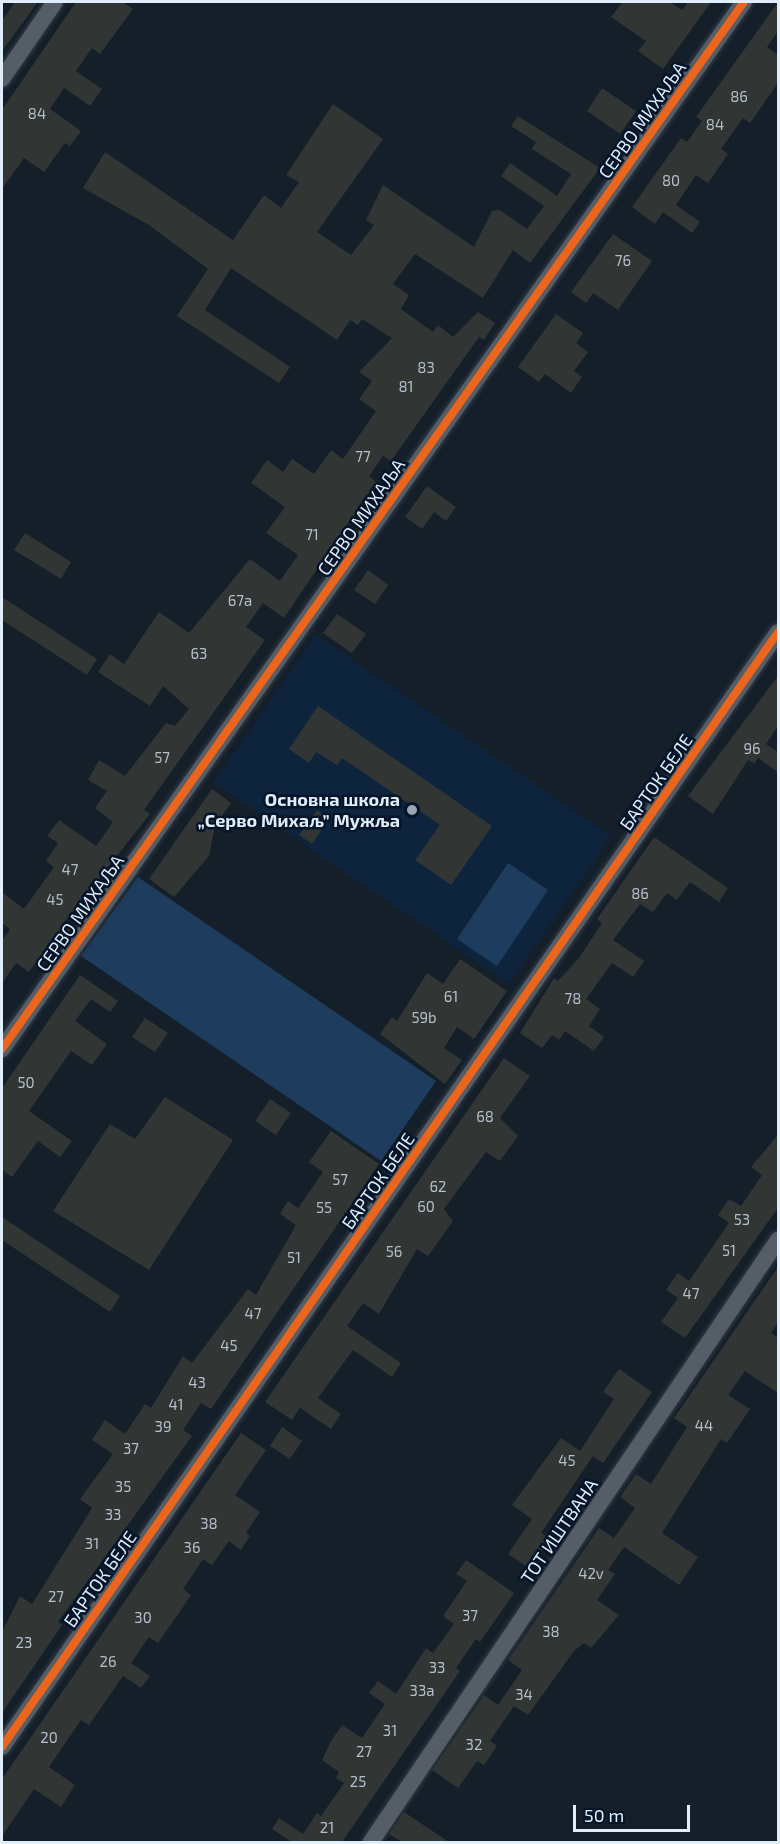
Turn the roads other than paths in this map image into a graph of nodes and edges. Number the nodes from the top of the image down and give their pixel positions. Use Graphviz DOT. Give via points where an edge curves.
graph roads {
  1 [pos="55,2"];
  2 [pos="744,2"];
  3 [pos="2,79"];
  4 [pos="778,632"];
  5 [pos="2,1050"];
  6 [pos="778,1240"];
  7 [pos="2,1747"];
  8 [pos="371,1842"];
  1 -- 3 [label="street"];
  2 -- 5 [label="street, СЕРВО МИХАЉА"];
  4 -- 7 [label="street, БАРТОК БЕЛЕ"];
  6 -- 8 [label="street, ТОТ ИШТВАНА"];
}
